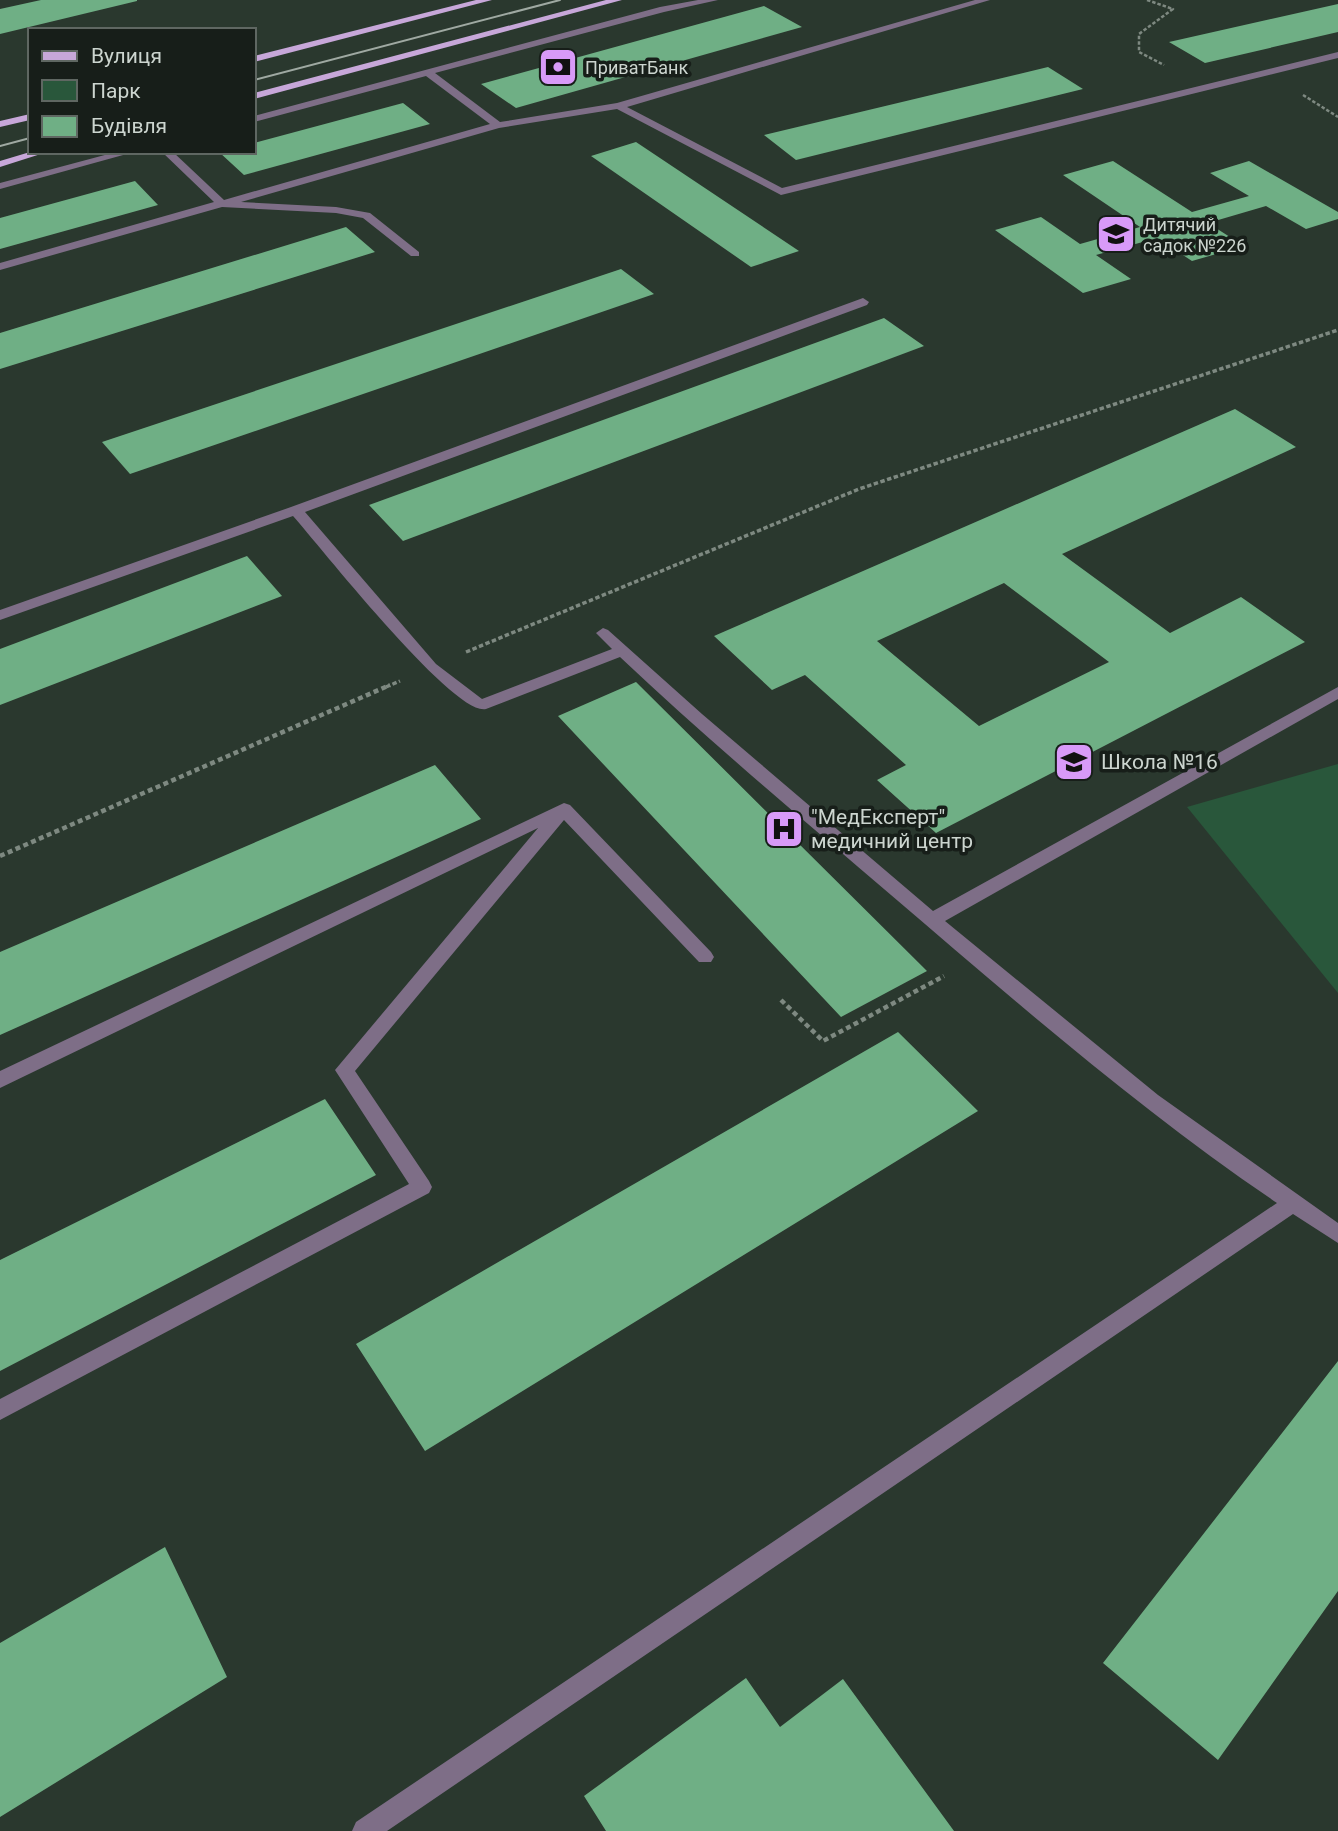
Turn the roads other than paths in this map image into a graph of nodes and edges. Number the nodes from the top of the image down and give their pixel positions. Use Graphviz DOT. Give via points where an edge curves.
graph roads {
  1 [pos="487,0"];
  2 [pos="617,0"];
  3 [pos="713,0"];
  4 [pos="985,0"];
  5 [pos="1338,55"];
  6 [pos="256,59"];
  7 [pos="427,72"];
  8 [pos="256,95"];
  9 [pos="618,106"];
  10 [pos="28,117"];
  11 [pos="256,118"];
  12 [pos="0,124"];
  13 [pos="498,125"];
  14 [pos="36,154"];
  15 [pos="121,154"];
  16 [pos="169,154"];
  17 [pos="0,164"];
  18 [pos="0,186"];
  19 [pos="222,204"];
  20 [pos="415,254"];
  21 [pos="0,267"];
  22 [pos="863,302"];
  23 [pos="296,510"];
  24 [pos="0,615"];
  25 [pos="603,633"];
  26 [pos="622,651"];
  27 [pos="1338,692"];
  28 [pos="565,809"];
  29 [pos="932,920"];
  30 [pos="705,957"];
  31 [pos="0,1080"];
  32 [pos="1292,1204"];
  33 [pos="1338,1234"];
  34 [pos="0,1410"];
  35 [pos="365,1831"];
  1 -- 6 [label="main road"];
  2 -- 8 [label="main road"];
  3 -- 7 [label="street"];
  4 -- 9 [label="street"];
  5 -- 9 [label="street" via="781,192"];
  7 -- 11 [label="street"];
  7 -- 13 [label="street"];
  9 -- 13 [label="street"];
  10 -- 12 [label="main road"];
  13 -- 19 [label="street"];
  14 -- 17 [label="main road"];
  15 -- 18 [label="street"];
  16 -- 19 [label="street"];
  19 -- 20 [label="street" via="366,215"];
  19 -- 21 [label="street"];
  22 -- 23 [label="street"];
  23 -- 24 [label="street"];
  23 -- 26 [label="street" via="430,667 480,705"];
  25 -- 26 [label="street"];
  26 -- 29 [label="street"];
  27 -- 29 [label="street"];
  28 -- 30 [label="street"];
  28 -- 31 [label="street"];
  28 -- 34 [label="street" via="344,1070 422,1187"];
  29 -- 32 [label="street" via="1142,1095"];
  32 -- 33 [label="street"];
  32 -- 35 [label="street"];
}
